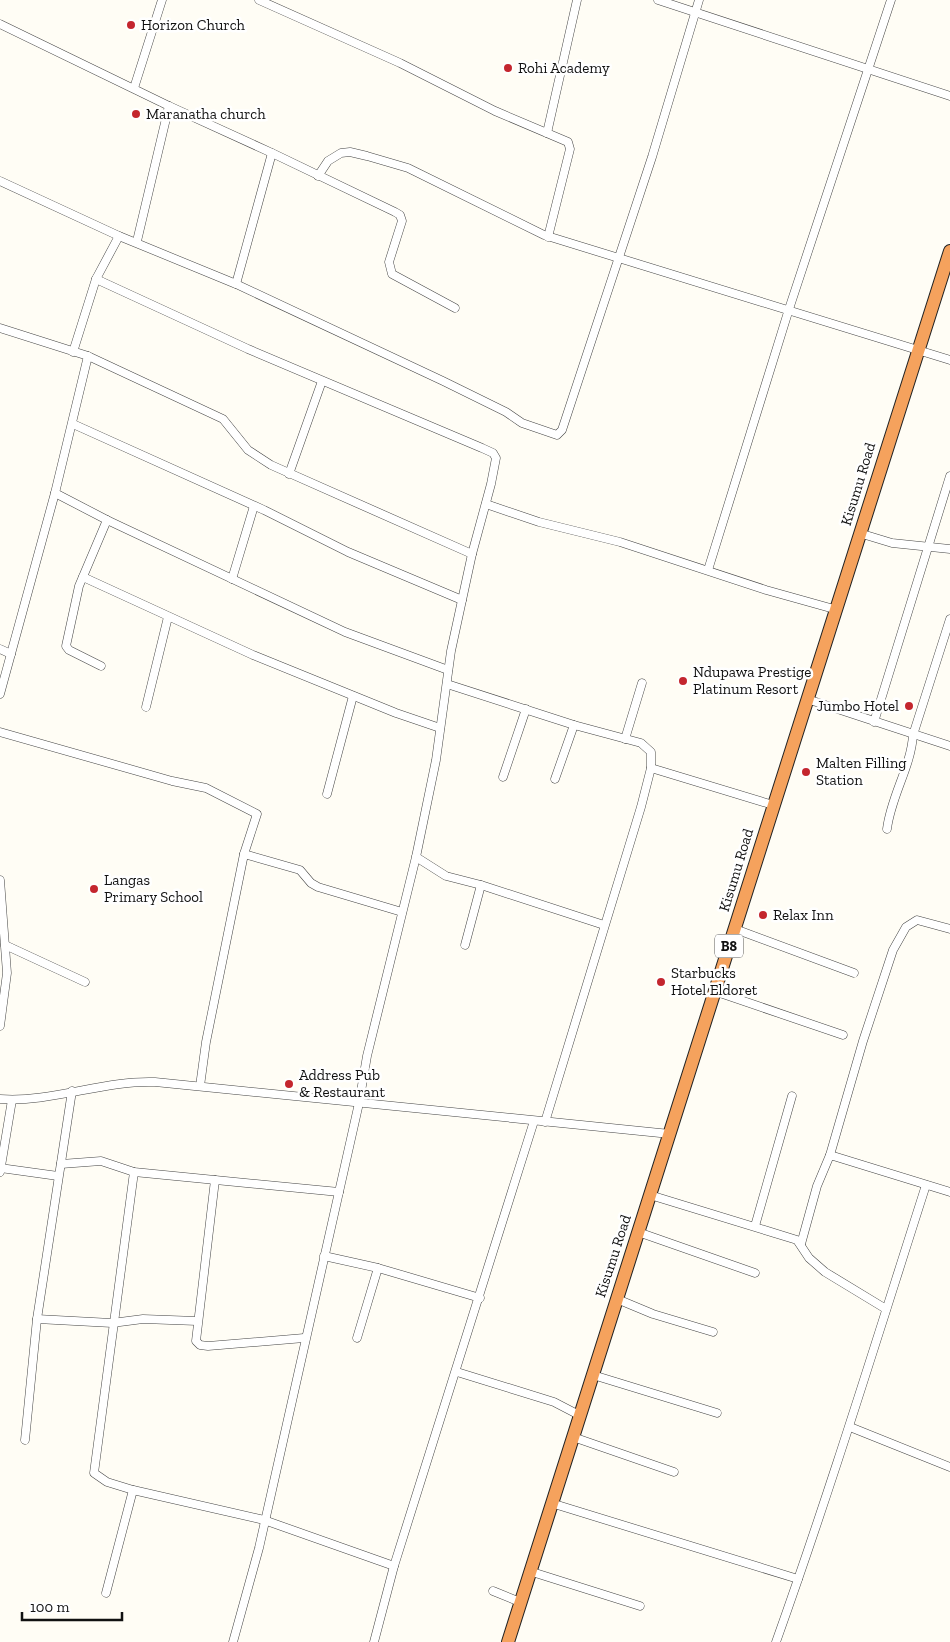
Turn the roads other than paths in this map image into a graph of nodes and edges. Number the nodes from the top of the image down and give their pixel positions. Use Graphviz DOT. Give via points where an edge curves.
graph roads {
  1 [pos="162,0"];
  2 [pos="259,0"];
  3 [pos="577,0"];
  4 [pos="658,0"];
  5 [pos="699,0"];
  6 [pos="891,0"];
  7 [pos="695,12"];
  8 [pos="0,24"];
  9 [pos="868,69"];
  10 [pos="134,88"];
  11 [pos="950,96"];
  12 [pos="169,106"];
  13 [pos="547,133"];
  14 [pos="272,153"];
  15 [pos="318,176"];
  16 [pos="0,181"];
  17 [pos="119,236"];
  18 [pos="548,237"];
  19 [pos="137,241"];
  20 [pos="950,251"];
  21 [pos="618,259"];
  22 [pos="96,279"];
  23 [pos="236,284"];
  24 [pos="455,308"];
  25 [pos="789,309"];
  26 [pos="0,328"];
  27 [pos="917,350"];
  28 [pos="73,352"];
  29 [pos="88,356"];
  30 [pos="950,360"];
  31 [pos="322,381"];
  32 [pos="73,424"];
  33 [pos="289,474"];
  34 [pos="950,476"];
  35 [pos="55,493"];
  36 [pos="486,504"];
  37 [pos="254,506"];
  38 [pos="107,520"];
  39 [pos="859,534"];
  40 [pos="927,548"];
  41 [pos="950,549"];
  42 [pos="472,554"];
  43 [pos="708,570"];
  44 [pos="83,577"];
  45 [pos="232,579"];
  46 [pos="462,600"];
  47 [pos="834,609"];
  48 [pos="168,617"];
  49 [pos="950,618"];
  50 [pos="0,649"];
  51 [pos="11,654"];
  52 [pos="101,666"];
  53 [pos="448,670"];
  54 [pos="642,683"];
  55 [pos="447,684"];
  56 [pos="0,694"];
  57 [pos="353,696"];
  58 [pos="807,699"];
  59 [pos="146,707"];
  60 [pos="526,709"];
  61 [pos="874,722"];
  62 [pos="574,725"];
  63 [pos="440,728"];
  64 [pos="0,732"];
  65 [pos="912,735"];
  66 [pos="624,739"];
  67 [pos="950,746"];
  68 [pos="651,768"];
  69 [pos="504,777"];
  70 [pos="555,779"];
  71 [pos="328,794"];
  72 [pos="773,805"];
  73 [pos="887,829"];
  74 [pos="244,854"];
  75 [pos="416,857"];
  76 [pos="0,880"];
  77 [pos="481,885"];
  78 [pos="402,912"];
  79 [pos="604,925"];
  80 [pos="950,928"];
  81 [pos="735,929"];
  82 [pos="5,945"];
  83 [pos="465,945"];
  84 [pos="854,973"];
  85 [pos="85,982"];
  86 [pos="714,991"];
  87 [pos="0,1026"];
  88 [pos="843,1035"];
  89 [pos="200,1086"];
  90 [pos="72,1091"];
  91 [pos="792,1096"];
  92 [pos="0,1099"];
  93 [pos="12,1100"];
  94 [pos="359,1103"];
  95 [pos="534,1121"];
  96 [pos="545,1122"];
  97 [pos="670,1134"];
  98 [pos="830,1155"];
  99 [pos="61,1164"];
  100 [pos="0,1170"];
  101 [pos="134,1172"];
  102 [pos="58,1176"];
  103 [pos="215,1180"];
  104 [pos="926,1185"];
  105 [pos="339,1192"];
  106 [pos="950,1192"];
  107 [pos="650,1195"];
  108 [pos="755,1226"];
  109 [pos="638,1232"];
  110 [pos="801,1244"];
  111 [pos="324,1256"];
  112 [pos="378,1268"];
  113 [pos="755,1273"];
  114 [pos="480,1298"];
  115 [pos="617,1299"];
  116 [pos="886,1309"];
  117 [pos="37,1319"];
  118 [pos="197,1321"];
  119 [pos="112,1322"];
  120 [pos="713,1332"];
  121 [pos="304,1338"];
  122 [pos="357,1338"];
  123 [pos="457,1372"];
  124 [pos="593,1375"];
  125 [pos="717,1413"];
  126 [pos="579,1415"];
  127 [pos="850,1427"];
  128 [pos="572,1437"];
  129 [pos="24,1440"];
  130 [pos="950,1467"];
  131 [pos="674,1472"];
  132 [pos="133,1490"];
  133 [pos="551,1502"];
  134 [pos="264,1520"];
  135 [pos="394,1566"];
  136 [pos="529,1571"];
  137 [pos="798,1579"];
  138 [pos="493,1591"];
  139 [pos="106,1593"];
  140 [pos="520,1602"];
  141 [pos="640,1606"];
  142 [pos="233,1642"];
  143 [pos="374,1642"];
  144 [pos="508,1642"];
  145 [pos="776,1642"];
  1 -- 10 [label="street"];
  2 -- 13 [label="street"];
  3 -- 13 [label="street"];
  4 -- 7 [label="street"];
  5 -- 7 [label="street"];
  6 -- 9 [label="street"];
  7 -- 9 [label="street"];
  7 -- 21 [label="street"];
  8 -- 10 [label="street"];
  9 -- 11 [label="street"];
  9 -- 25 [label="street"];
  10 -- 12 [label="street"];
  12 -- 14 [label="street"];
  12 -- 19 [label="street"];
  13 -- 18 [label="street" via="568,142 570,149"];
  14 -- 15 [label="street"];
  14 -- 23 [label="street"];
  15 -- 18 [label="street" via="328,161 341,153 367,156 408,168"];
  15 -- 24 [label="street" via="400,215 401,228 389,262 392,274"];
  16 -- 17 [label="street"];
  17 -- 19 [label="street"];
  17 -- 22 [label="street"];
  18 -- 21 [label="street"];
  19 -- 23 [label="street"];
  20 -- 27 [label="highway, Kisumu Road / B8"];
  21 -- 23 [label="street" via="562,430 557,435 522,423 459,389"];
  21 -- 25 [label="street"];
  22 -- 28 [label="street"];
  22 -- 31 [label="street"];
  25 -- 27 [label="street"];
  25 -- 43 [label="street"];
  26 -- 28 [label="street"];
  27 -- 30 [label="street"];
  27 -- 39 [label="highway, Kisumu Road / B8"];
  28 -- 29 [label="street"];
  29 -- 32 [label="street"];
  29 -- 33 [label="street" via="223,419 248,450"];
  31 -- 33 [label="street"];
  31 -- 36 [label="street" via="492,453 496,462"];
  32 -- 35 [label="street"];
  32 -- 37 [label="street"];
  33 -- 42 [label="street"];
  34 -- 40 [label="street"];
  35 -- 38 [label="street"];
  35 -- 51 [label="street"];
  36 -- 42 [label="street"];
  36 -- 43 [label="street"];
  37 -- 45 [label="street"];
  37 -- 46 [label="street" via="348,552"];
  38 -- 44 [label="street"];
  38 -- 45 [label="street"];
  39 -- 40 [label="street"];
  39 -- 47 [label="highway, Kisumu Road / B8"];
  40 -- 41 [label="street"];
  40 -- 61 [label="street"];
  42 -- 46 [label="street"];
  43 -- 47 [label="street"];
  44 -- 48 [label="street"];
  44 -- 52 [label="street" via="66,646"];
  45 -- 53 [label="street" via="345,632"];
  46 -- 53 [label="street"];
  47 -- 58 [label="highway, Kisumu Road / B8"];
  48 -- 57 [label="street"];
  48 -- 59 [label="street"];
  49 -- 65 [label="street"];
  50 -- 51 [label="street"];
  51 -- 56 [label="street"];
  53 -- 55 [label="street"];
  54 -- 66 [label="street"];
  55 -- 60 [label="street"];
  55 -- 63 [label="street"];
  57 -- 63 [label="street"];
  57 -- 71 [label="street"];
  58 -- 61 [label="street"];
  58 -- 72 [label="highway, Kisumu Road / B8"];
  60 -- 62 [label="street"];
  60 -- 69 [label="street"];
  61 -- 65 [label="street"];
  62 -- 66 [label="street"];
  62 -- 70 [label="street"];
  63 -- 75 [label="street"];
  64 -- 74 [label="street" via="218,793 257,814"];
  65 -- 67 [label="street"];
  65 -- 73 [label="street" via="911,751 892,803"];
  66 -- 68 [label="street" via="641,743 651,752"];
  68 -- 72 [label="street"];
  68 -- 79 [label="street" via="642,807"];
  72 -- 81 [label="highway, Kisumu Road / B8"];
  74 -- 78 [label="street" via="300,870 318,887"];
  74 -- 89 [label="street"];
  75 -- 77 [label="street" via="446,876"];
  75 -- 78 [label="street"];
  76 -- 82 [label="street"];
  77 -- 79 [label="street"];
  77 -- 83 [label="street"];
  78 -- 94 [label="street" via="367,1056"];
  79 -- 96 [label="street"];
  80 -- 98 [label="street" via="917,920 900,936 863,1041"];
  81 -- 84 [label="street"];
  81 -- 86 [label="highway, Kisumu Road / B8"];
  82 -- 85 [label="street"];
  82 -- 87 [label="street" via="7,984"];
  86 -- 88 [label="street"];
  86 -- 97 [label="highway, Kisumu Road / B8"];
  89 -- 90 [label="street" via="146,1082"];
  89 -- 94 [label="street"];
  90 -- 93 [label="street"];
  90 -- 99 [label="street"];
  91 -- 108 [label="street"];
  92 -- 93 [label="street"];
  93 -- 100 [label="street"];
  94 -- 95 [label="street"];
  94 -- 105 [label="street"];
  95 -- 96 [label="street"];
  95 -- 114 [label="street"];
  96 -- 97 [label="street"];
  97 -- 107 [label="highway, Kisumu Road / B8"];
  98 -- 104 [label="street"];
  98 -- 110 [label="street" via="817,1186"];
  99 -- 101 [label="street" via="101,1161"];
  99 -- 102 [label="street"];
  100 -- 102 [label="street"];
  101 -- 103 [label="street"];
  101 -- 119 [label="street"];
  102 -- 117 [label="street"];
  103 -- 105 [label="street"];
  103 -- 118 [label="street"];
  104 -- 106 [label="street"];
  104 -- 116 [label="street"];
  105 -- 111 [label="street"];
  107 -- 108 [label="street"];
  107 -- 109 [label="highway, Kisumu Road / B8"];
  108 -- 110 [label="street"];
  109 -- 113 [label="street"];
  109 -- 115 [label="highway, Kisumu Road / B8"];
  110 -- 116 [label="street" via="809,1258 825,1272"];
  111 -- 112 [label="street"];
  111 -- 121 [label="street"];
  112 -- 114 [label="street"];
  112 -- 122 [label="street"];
  114 -- 123 [label="street"];
  115 -- 120 [label="street"];
  115 -- 124 [label="highway, Kisumu Road / B8"];
  116 -- 127 [label="street"];
  117 -- 119 [label="street"];
  117 -- 129 [label="street"];
  118 -- 119 [label="street"];
  118 -- 121 [label="street" via="195,1336 200,1345"];
  119 -- 132 [label="street" via="94,1473 107,1482"];
  121 -- 134 [label="street"];
  123 -- 126 [label="street" via="554,1402"];
  123 -- 135 [label="street"];
  124 -- 125 [label="street"];
  124 -- 126 [label="highway, Kisumu Road / B8"];
  126 -- 128 [label="highway, Kisumu Road / B8"];
  127 -- 130 [label="street"];
  127 -- 137 [label="street"];
  128 -- 131 [label="street"];
  128 -- 133 [label="highway, Kisumu Road / B8"];
  132 -- 134 [label="street"];
  132 -- 139 [label="street"];
  133 -- 136 [label="highway, Kisumu Road / B8"];
  133 -- 137 [label="street"];
  134 -- 135 [label="street"];
  134 -- 142 [label="street"];
  135 -- 143 [label="street"];
  136 -- 140 [label="highway, Kisumu Road / B8"];
  136 -- 141 [label="street"];
  137 -- 145 [label="street"];
  138 -- 140 [label="street"];
  140 -- 144 [label="highway, Kisumu Road / B8"];
}
